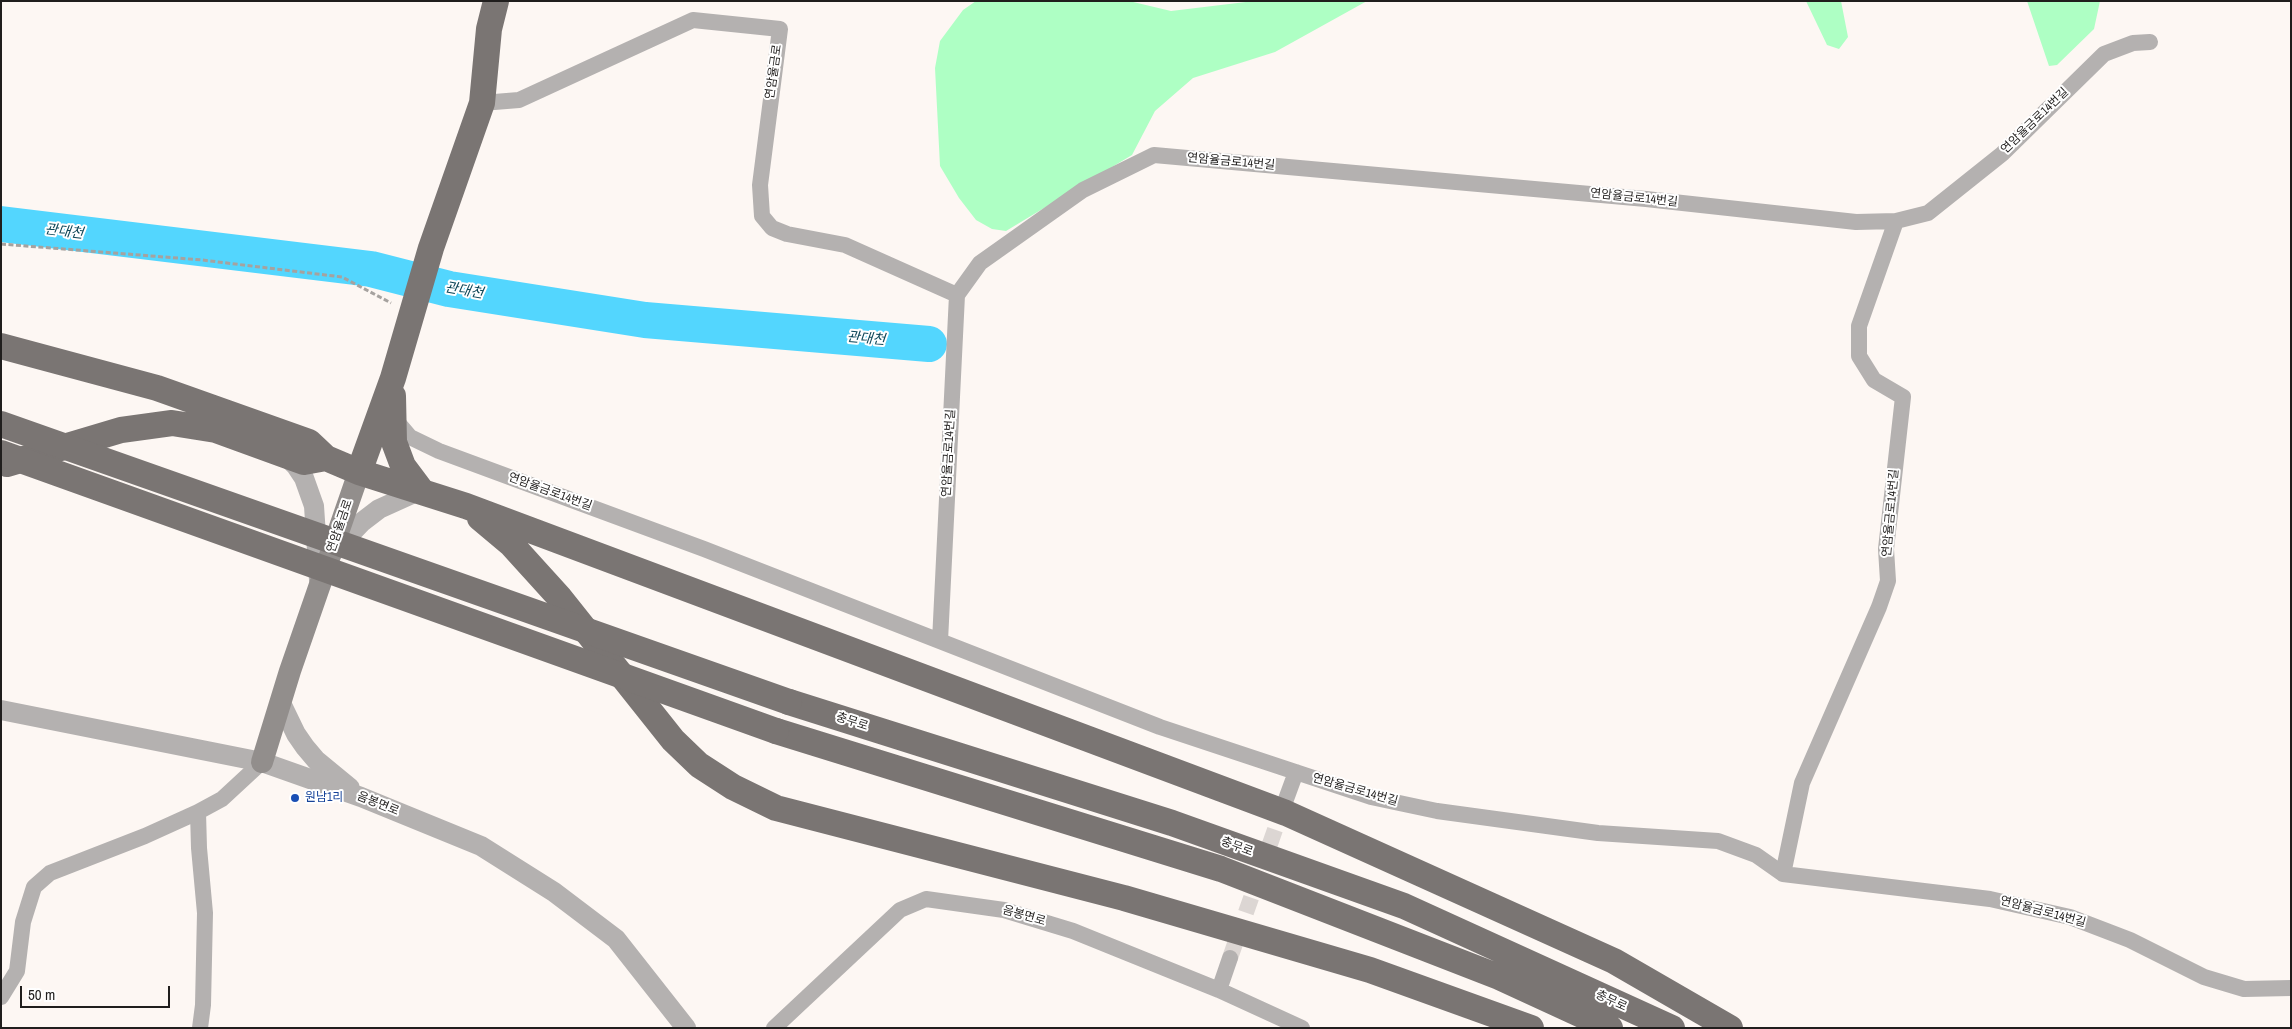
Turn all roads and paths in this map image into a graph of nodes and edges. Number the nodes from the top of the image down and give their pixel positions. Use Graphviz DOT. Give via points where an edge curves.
graph roads {
  1 [pos="496,1"];
  2 [pos="2150,42"];
  3 [pos="482,103"];
  4 [pos="1896,221"];
  5 [pos="1,244"];
  6 [pos="957,295"];
  7 [pos="414,303"];
  8 [pos="1,346"];
  9 [pos="393,378"];
  10 [pos="392,416"];
  11 [pos="1,424"];
  12 [pos="1,452"];
  13 [pos="284,454"];
  14 [pos="326,458"];
  15 [pos="1,466"];
  16 [pos="359,472"];
  17 [pos="421,490"];
  18 [pos="466,506"];
  19 [pos="329,557"];
  20 [pos="319,587"];
  21 [pos="940,641"];
  22 [pos="281,703"];
  23 [pos="1,710"];
  24 [pos="262,762"];
  25 [pos="1296,772"];
  26 [pos="361,797"];
  27 [pos="1285,802"];
  28 [pos="198,812"];
  29 [pos="1783,874"];
  30 [pos="1230,958"];
  31 [pos="2291,988"];
  32 [pos="1219,990"];
  33 [pos="1,997"];
  34 [pos="200,1028"];
  35 [pos="686,1028"];
  36 [pos="774,1028"];
  37 [pos="1302,1028"];
  38 [pos="1531,1028"];
  39 [pos="1610,1028"];
  40 [pos="1672,1028"];
  41 [pos="1730,1028"];
  1 -- 3 [label="main road" via="489,29"];
  2 -- 4 [label="street, 연암율금로14번길" via="2133,43 2104,54 1994,160 1928,213"];
  3 -- 6 [label="street, 연암율금로" via="519,100 692,20 780,29 760,185 762,216 772,228 845,245"];
  3 -- 7 [label="main road, 연암율금로"];
  4 -- 6 [label="street, 연암율금로14번길" via="1856,222 1646,198 1154,155 1084,190 988,257"];
  4 -- 29 [label="street, 연암율금로14번길" via="1859,326 1859,356 1874,380 1903,397 1886,549 1888,580 1879,608 1802,783"];
  5 -- 7 [label="path" via="202,260 342,277"];
  6 -- 21 [label="street, 연암율금로14번길"];
  7 -- 9 [label="main road, 연암율금로"];
  8 -- 14 [label="main road" via="157,388 309,442"];
  9 -- 10 [label="main road"];
  9 -- 16 [label="main road, 연암율금로"];
  10 -- 17 [label="main road" via="394,442 404,466"];
  10 -- 21 [label="street, 연암율금로14번길" via="410,437 439,451"];
  11 -- 40 [label="main road, 충무로, bridge" via="789,702 1172,823 1404,906"];
  12 -- 39 [label="main road, 충무로, bridge" via="776,731 1221,869 1499,977"];
  13 -- 14 [label="main road" via="304,462"];
  13 -- 15 [label="main road" via="216,430 172,423 121,430"];
  13 -- 20 [label="street" via="304,478 314,506"];
  14 -- 16 [label="main road"];
  16 -- 17 [label="main road"];
  16 -- 19 [label="main road, 연암율금로"];
  17 -- 18 [label="main road"];
  17 -- 19 [label="street" via="373,513"];
  18 -- 38 [label="main road" via="511,544 543,577 673,740 700,765 741,791 776,808 1124,898 1370,970"];
  18 -- 41 [label="main road" via="1286,813 1614,961"];
  19 -- 20 [label="main road, 연암율금로"];
  20 -- 22 [label="main road, 연암율금로"];
  21 -- 25 [label="street, 연암율금로14번길" via="1160,727"];
  22 -- 24 [label="main road, 연암율금로"];
  22 -- 26 [label="street" via="296,734 316,760"];
  23 -- 24 [label="street, 음봉면로"];
  24 -- 26 [label="street, 음봉면로"];
  24 -- 28 [label="street" via="222,799"];
  25 -- 27 [label="street"];
  25 -- 29 [label="street, 연암율금로14번길" via="1371,797 1437,812 1598,833 1718,842 1756,855"];
  26 -- 35 [label="street, 음봉면로" via="481,846 554,892 616,939"];
  28 -- 33 [label="street" via="50,873 34,887 23,922 17,971"];
  28 -- 34 [label="street" via="205,913"];
  29 -- 31 [label="street, 연암율금로14번길" via="2008,903 2070,917 2130,940 2204,977 2244,989"];
  30 -- 32 [label="street"];
  32 -- 36 [label="street, 음봉면로" via="1073,930 1004,910 926,899 900,910"];
  32 -- 37 [label="street, 음봉면로"];
}
